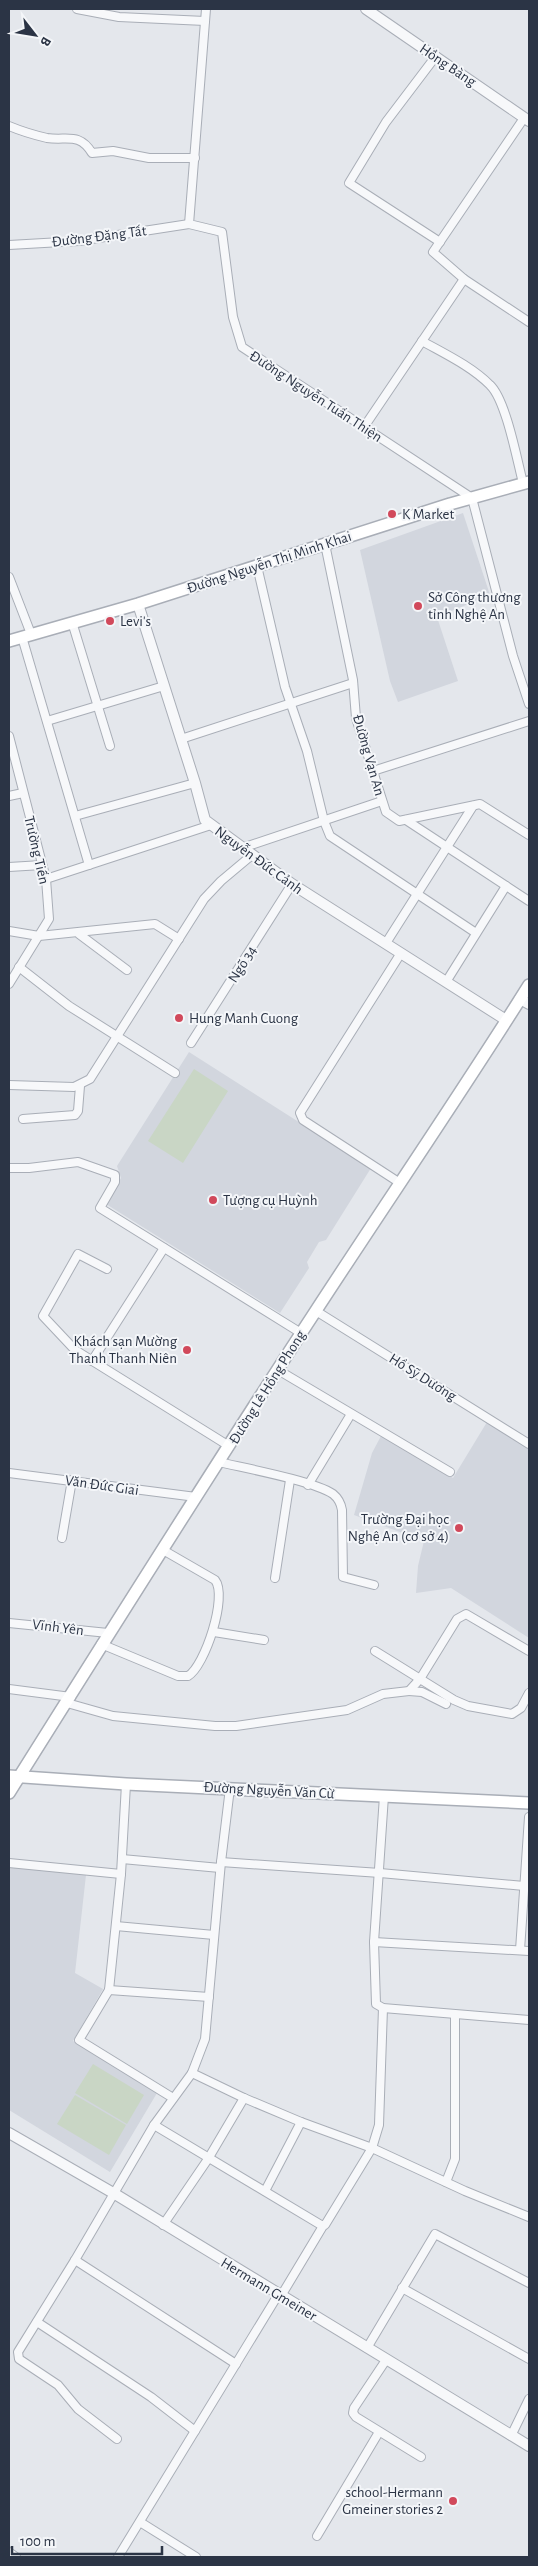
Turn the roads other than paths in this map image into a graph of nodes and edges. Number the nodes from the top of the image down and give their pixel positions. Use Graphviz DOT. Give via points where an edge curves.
graph roads {
  1 [pos="77,9"];
  2 [pos="206,9"];
  3 [pos="366,9"];
  4 [pos="205,21"];
  5 [pos="436,56"];
  6 [pos="527,119"];
  7 [pos="9,126"];
  8 [pos="194,158"];
  9 [pos="189,224"];
  10 [pos="440,242"];
  11 [pos="9,245"];
  12 [pos="464,279"];
  13 [pos="529,322"];
  14 [pos="422,340"];
  15 [pos="364,427"];
  16 [pos="526,482"];
  17 [pos="472,498"];
  18 [pos="325,544"];
  19 [pos="257,566"];
  20 [pos="9,577"];
  21 [pos="138,604"];
  22 [pos="72,622"];
  23 [pos="26,635"];
  24 [pos="9,641"];
  25 [pos="353,684"];
  26 [pos="164,686"];
  27 [pos="291,704"];
  28 [pos="529,704"];
  29 [pos="98,706"];
  30 [pos="47,721"];
  31 [pos="529,721"];
  32 [pos="9,736"];
  33 [pos="181,739"];
  34 [pos="110,746"];
  35 [pos="372,771"];
  36 [pos="195,783"];
  37 [pos="23,793"];
  38 [pos="9,796"];
  39 [pos="382,802"];
  40 [pos="473,806"];
  41 [pos="75,816"];
  42 [pos="406,820"];
  43 [pos="324,821"];
  44 [pos="211,825"];
  45 [pos="529,835"];
  46 [pos="242,848"];
  47 [pos="446,848"];
  48 [pos="252,855"];
  49 [pos="42,864"];
  50 [pos="89,865"];
  51 [pos="9,867"];
  52 [pos="46,879"];
  53 [pos="292,884"];
  54 [pos="506,886"];
  55 [pos="416,894"];
  56 [pos="529,901"];
  57 [pos="9,931"];
  58 [pos="476,933"];
  59 [pos="79,934"];
  60 [pos="39,936"];
  61 [pos="179,939"];
  62 [pos="386,943"];
  63 [pos="401,953"];
  64 [pos="19,967"];
  65 [pos="127,970"];
  66 [pos="446,982"];
  67 [pos="9,984"];
  68 [pos="529,985"];
  69 [pos="525,1002"];
  70 [pos="506,1020"];
  71 [pos="118,1037"];
  72 [pos="191,1043"];
  73 [pos="175,1073"];
  74 [pos="9,1085"];
  75 [pos="80,1086"];
  76 [pos="23,1119"];
  77 [pos="9,1168"];
  78 [pos="400,1183"];
  79 [pos="164,1248"];
  80 [pos="107,1269"];
  81 [pos="316,1310"];
  82 [pos="301,1333"];
  83 [pos="92,1361"];
  84 [pos="278,1370"];
  85 [pos="351,1414"];
  86 [pos="529,1444"];
  87 [pos="229,1446"];
  88 [pos="219,1462"];
  89 [pos="450,1472"];
  90 [pos="9,1473"];
  91 [pos="72,1480"];
  92 [pos="290,1480"];
  93 [pos="308,1485"];
  94 [pos="196,1497"];
  95 [pos="62,1538"];
  96 [pos="163,1550"];
  97 [pos="275,1578"];
  98 [pos="374,1584"];
  99 [pos="9,1623"];
  100 [pos="214,1632"];
  101 [pos="108,1633"];
  102 [pos="264,1640"];
  103 [pos="102,1644"];
  104 [pos="375,1651"];
  105 [pos="529,1651"];
  106 [pos="420,1679"];
  107 [pos="9,1689"];
  108 [pos="409,1691"];
  109 [pos="529,1693"];
  110 [pos="69,1700"];
  111 [pos="446,1704"];
  112 [pos="14,1776"];
  113 [pos="126,1784"];
  114 [pos="230,1788"];
  115 [pos="9,1792"];
  116 [pos="384,1796"];
  117 [pos="529,1803"];
  118 [pos="529,1817"];
  119 [pos="122,1860"];
  120 [pos="9,1863"];
  121 [pos="220,1865"];
  122 [pos="380,1873"];
  123 [pos="121,1874"];
  124 [pos="524,1886"];
  125 [pos="116,1926"];
  126 [pos="214,1935"];
  127 [pos="374,1942"];
  128 [pos="520,1950"];
  129 [pos="529,1951"];
  130 [pos="108,1990"];
  131 [pos="209,1997"];
  132 [pos="383,2008"];
  133 [pos="455,2016"];
  134 [pos="529,2020"];
  135 [pos="192,2073"];
  136 [pos="173,2098"];
  137 [pos="244,2098"];
  138 [pos="301,2122"];
  139 [pos="154,2125"];
  140 [pos="9,2133"];
  141 [pos="372,2148"];
  142 [pos="208,2159"];
  143 [pos="446,2182"];
  144 [pos="265,2191"];
  145 [pos="115,2194"];
  146 [pos="529,2217"];
  147 [pos="163,2225"];
  148 [pos="322,2226"];
  149 [pos="76,2260"];
  150 [pos="529,2283"];
  151 [pos="402,2288"];
  152 [pos="280,2295"];
  153 [pos="37,2322"];
  154 [pos="367,2348"];
  155 [pos="529,2359"];
  156 [pos="386,2360"];
  157 [pos="236,2364"];
  158 [pos="529,2399"];
  159 [pos="195,2431"];
  160 [pos="379,2432"];
  161 [pos="511,2436"];
  162 [pos="117,2439"];
  163 [pos="529,2446"];
  164 [pos="421,2457"];
  165 [pos="140,2522"];
  166 [pos="317,2536"];
  167 [pos="9,2552"];
  168 [pos="16,2557"];
  169 [pos="118,2557"];
  170 [pos="196,2557"];
  1 -- 4 [label="street" via="119,17"];
  2 -- 4 [label="street"];
  3 -- 5 [label="street, Hồng Bàng"];
  4 -- 8 [label="street"];
  5 -- 6 [label="street, Hồng Bàng"];
  5 -- 10 [label="street" via="386,122 349,183"];
  6 -- 10 [label="street"];
  7 -- 8 [label="street" via="49,138 71,138 86,144 92,153 113,151 149,158"];
  8 -- 9 [label="street"];
  9 -- 11 [label="street, Đường Đặng Tất" via="79,241"];
  9 -- 15 [label="street, Đường Nguyễn Tuấn Thiện" via="222,232 232,317 242,347"];
  10 -- 12 [label="street" via="433,252"];
  12 -- 13 [label="street"];
  12 -- 14 [label="street"];
  14 -- 15 [label="street"];
  14 -- 16 [label="street" via="492,386"];
  15 -- 17 [label="street, Đường Nguyễn Tuấn Thiện"];
  16 -- 17 [label="main road, Đường Nguyễn Thị Minh Khai"];
  17 -- 18 [label="main road, Đường Nguyễn Thị Minh Khai"];
  17 -- 28 [label="street" via="513,656"];
  18 -- 19 [label="main road, Đường Nguyễn Thị Minh Khai"];
  18 -- 25 [label="street, Đường Vạn An"];
  19 -- 21 [label="main road, Đường Nguyễn Thị Minh Khai"];
  19 -- 27 [label="street"];
  20 -- 23 [label="street"];
  21 -- 22 [label="main road, Đường Nguyễn Thị Minh Khai"];
  21 -- 26 [label="street, Nguyễn Đức Cảnh"];
  22 -- 23 [label="main road, Đường Nguyễn Thị Minh Khai"];
  22 -- 29 [label="street"];
  23 -- 24 [label="main road, Đường Nguyễn Thị Minh Khai"];
  23 -- 30 [label="street"];
  25 -- 27 [label="street"];
  25 -- 35 [label="street, Đường Vạn An" via="356,718"];
  26 -- 29 [label="street"];
  26 -- 33 [label="street, Nguyễn Đức Cảnh"];
  27 -- 33 [label="street"];
  27 -- 43 [label="street" via="307,751"];
  29 -- 30 [label="street"];
  29 -- 34 [label="street"];
  30 -- 41 [label="street"];
  31 -- 35 [label="street"];
  32 -- 37 [label="street, Trường Tiến"];
  33 -- 36 [label="street, Nguyễn Đức Cảnh"];
  35 -- 39 [label="street, Đường Vạn An"];
  36 -- 41 [label="street"];
  36 -- 44 [label="street, Nguyễn Đức Cảnh" via="205,820"];
  37 -- 38 [label="street"];
  37 -- 49 [label="street, Trường Tiến"];
  39 -- 42 [label="street, Đường Vạn An" via="386,812 399,821"];
  39 -- 43 [label="street"];
  40 -- 42 [label="street"];
  40 -- 45 [label="street" via="480,804"];
  40 -- 47 [label="street"];
  41 -- 50 [label="street"];
  42 -- 47 [label="street, Đường Vạn An"];
  43 -- 46 [label="street"];
  43 -- 55 [label="street" via="330,836"];
  44 -- 46 [label="street, Nguyễn Đức Cảnh"];
  44 -- 50 [label="street"];
  46 -- 48 [label="street, Nguyễn Đức Cảnh"];
  47 -- 54 [label="street, Đường Vạn An"];
  47 -- 55 [label="street"];
  48 -- 53 [label="street, Nguyễn Đức Cảnh"];
  48 -- 61 [label="street" via="212,890"];
  49 -- 51 [label="street"];
  49 -- 52 [label="street, Trường Tiến"];
  50 -- 52 [label="street"];
  52 -- 60 [label="street, Trường Tiến" via="49,919"];
  53 -- 62 [label="street, Nguyễn Đức Cảnh"];
  53 -- 72 [label="street, Ngõ 34"];
  54 -- 56 [label="street, Đường Vạn An"];
  54 -- 58 [label="street"];
  55 -- 58 [label="street"];
  55 -- 62 [label="street"];
  57 -- 60 [label="street"];
  58 -- 66 [label="street"];
  59 -- 60 [label="street"];
  59 -- 61 [label="street" via="155,924"];
  59 -- 65 [label="street"];
  60 -- 64 [label="street, Trường Tiến"];
  61 -- 71 [label="street"];
  62 -- 63 [label="street, Nguyễn Đức Cảnh"];
  63 -- 66 [label="street, Nguyễn Đức Cảnh"];
  63 -- 78 [label="street" via="300,1113 303,1120"];
  64 -- 67 [label="street, Trường Tiến"];
  64 -- 71 [label="street" via="69,1006"];
  66 -- 70 [label="street, Nguyễn Đức Cảnh"];
  68 -- 69 [label="main road, Đường Lê Hồng Phong"];
  69 -- 70 [label="main road, Đường Lê Hồng Phong"];
  70 -- 78 [label="main road, Đường Lê Hồng Phong"];
  71 -- 73 [label="street"];
  71 -- 75 [label="street" via="93,1075"];
  74 -- 75 [label="street"];
  75 -- 76 [label="street" via="75,1115"];
  77 -- 79 [label="street" via="78,1162 115,1175 115,1182 100,1208"];
  78 -- 81 [label="main road, Đường Lê Hồng Phong"];
  79 -- 82 [label="street"];
  79 -- 83 [label="street"];
  80 -- 83 [label="street" via="78,1254 43,1312 66,1342"];
  81 -- 82 [label="main road, Đường Lê Hồng Phong"];
  81 -- 86 [label="street, Hồ Sỹ Dương"];
  82 -- 84 [label="main road, Đường Lê Hồng Phong"];
  83 -- 87 [label="street"];
  84 -- 85 [label="street"];
  84 -- 87 [label="main road, Đường Lê Hồng Phong"];
  85 -- 89 [label="street"];
  85 -- 93 [label="street"];
  87 -- 88 [label="main road, Đường Lê Hồng Phong"];
  88 -- 92 [label="street"];
  88 -- 94 [label="main road, Đường Lê Hồng Phong"];
  90 -- 91 [label="street, Văn Đức Giai"];
  91 -- 94 [label="street, Văn Đức Giai"];
  91 -- 95 [label="street"];
  92 -- 93 [label="street"];
  92 -- 97 [label="street"];
  93 -- 98 [label="street" via="333,1494 342,1507 343,1576"];
  94 -- 96 [label="main road, Đường Lê Hồng Phong"];
  96 -- 100 [label="street" via="218,1583"];
  96 -- 101 [label="main road, Đường Lê Hồng Phong"];
  99 -- 101 [label="street, Vĩnh Yên"];
  100 -- 102 [label="street"];
  100 -- 103 [label="street" via="193,1672 184,1677"];
  101 -- 103 [label="main road, Đường Lê Hồng Phong"];
  103 -- 110 [label="main road, Đường Lê Hồng Phong"];
  104 -- 106 [label="street"];
  105 -- 106 [label="street" via="472,1616 462,1614"];
  106 -- 108 [label="street"];
  106 -- 109 [label="street" via="462,1705 507,1714 518,1711"];
  107 -- 110 [label="street"];
  108 -- 110 [label="street" via="383,1694 341,1712 236,1726 113,1716"];
  108 -- 111 [label="street" via="422,1692"];
  110 -- 112 [label="main road, Đường Lê Hồng Phong"];
  112 -- 113 [label="main road, Đường Nguyễn Văn Cừ"];
  112 -- 115 [label="main road, Đường Lê Hồng Phong"];
  113 -- 114 [label="main road, Đường Nguyễn Văn Cừ"];
  113 -- 119 [label="street"];
  114 -- 116 [label="main road, Đường Nguyễn Văn Cừ"];
  114 -- 121 [label="street"];
  116 -- 117 [label="main road, Đường Nguyễn Văn Cừ"];
  116 -- 122 [label="street"];
  118 -- 124 [label="street"];
  119 -- 121 [label="street"];
  119 -- 123 [label="street"];
  120 -- 123 [label="street"];
  121 -- 122 [label="street"];
  121 -- 126 [label="street"];
  122 -- 124 [label="street"];
  122 -- 127 [label="street"];
  123 -- 125 [label="street"];
  124 -- 128 [label="street"];
  125 -- 126 [label="street"];
  125 -- 130 [label="street"];
  126 -- 131 [label="street"];
  127 -- 128 [label="street"];
  127 -- 132 [label="street" via="375,2002"];
  128 -- 129 [label="street"];
  130 -- 131 [label="street"];
  130 -- 136 [label="street" via="79,2040"];
  131 -- 135 [label="street" via="205,2039"];
  132 -- 133 [label="street"];
  132 -- 141 [label="street" via="379,2125"];
  133 -- 134 [label="street"];
  133 -- 143 [label="street" via="455,2159"];
  135 -- 136 [label="street"];
  135 -- 137 [label="street"];
  136 -- 139 [label="street"];
  137 -- 138 [label="street"];
  137 -- 142 [label="street"];
  138 -- 141 [label="street"];
  138 -- 144 [label="street"];
  139 -- 142 [label="street"];
  139 -- 145 [label="street"];
  140 -- 145 [label="street, Hermann Gmeiner"];
  141 -- 143 [label="street"];
  141 -- 148 [label="street" via="329,2222"];
  142 -- 144 [label="street"];
  142 -- 147 [label="street"];
  143 -- 146 [label="street"];
  144 -- 148 [label="street"];
  145 -- 147 [label="street, Hermann Gmeiner"];
  145 -- 149 [label="street"];
  147 -- 152 [label="street, Hermann Gmeiner"];
  148 -- 152 [label="street"];
  149 -- 153 [label="street"];
  149 -- 157 [label="street"];
  150 -- 151 [label="street" via="435,2234"];
  151 -- 154 [label="street"];
  151 -- 155 [label="street"];
  152 -- 154 [label="street, Hermann Gmeiner"];
  152 -- 157 [label="street"];
  153 -- 159 [label="street" via="151,2397"];
  153 -- 162 [label="street" via="18,2352 19,2359 58,2385 78,2409"];
  154 -- 156 [label="street, Hermann Gmeiner"];
  156 -- 160 [label="street" via="353,2411 356,2417"];
  156 -- 161 [label="street, Hermann Gmeiner"];
  157 -- 159 [label="street"];
  158 -- 161 [label="street"];
  159 -- 165 [label="street"];
  160 -- 164 [label="street"];
  160 -- 166 [label="street"];
  161 -- 163 [label="street, Hermann Gmeiner"];
  165 -- 169 [label="street"];
  165 -- 170 [label="street"];
  167 -- 168 [label="street"];
}
